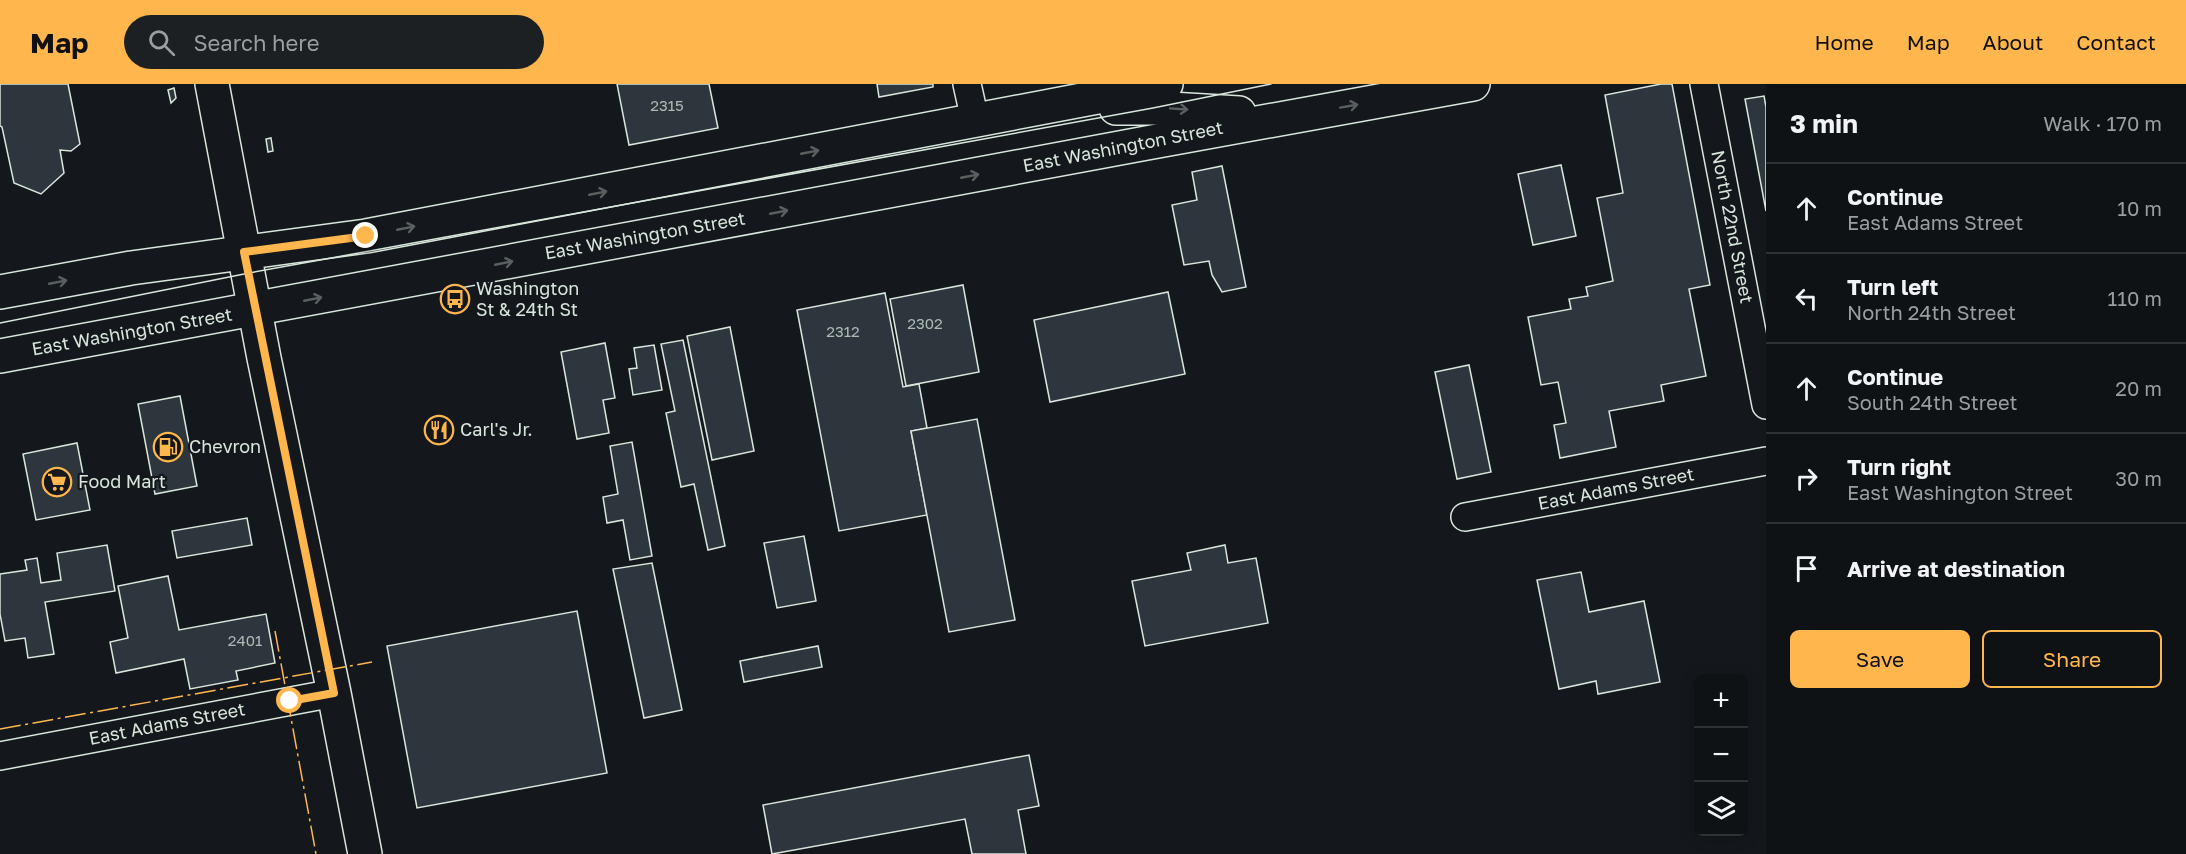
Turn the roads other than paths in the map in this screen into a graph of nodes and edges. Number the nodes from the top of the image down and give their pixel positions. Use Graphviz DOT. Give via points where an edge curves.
graph roads {
  1 [pos="212,84"];
  2 [pos="967,84"];
  3 [pos="1166,84"];
  4 [pos="1473,84"];
  5 [pos="1704,84"];
  6 [pos="1037,108"];
  7 [pos="1291,116"];
  8 [pos="975,120"];
  9 [pos="244,252"];
  10 [pos="0,292"];
  11 [pos="255,309"];
  12 [pos="0,356"];
  13 [pos="1766,405"];
  14 [pos="1766,461"];
  15 [pos="1465,517"];
  16 [pos="334,693"];
  17 [pos="0,756"];
  18 [pos="365,854"];
  1 -- 9 [label="main road"];
  2 -- 8 [label="street"];
  3 -- 6 [label="main road, East Washington Street"];
  7 -- 4 [label="main road, East Washington Street, one-way"];
  5 -- 13 [label="street, North 22nd Street"];
  6 -- 7 [label="main road, East Washington Street, one-way" via="1153,108"];
  6 -- 8 [label="main road, East Washington Street"];
  11 -- 7 [label="main road, East Washington Street, one-way"];
  9 -- 8 [label="main road, East Washington Street, one-way" via="366,236"];
  10 -- 9 [label="main road, East Washington Street, one-way"];
  9 -- 11 [label="main road"];
  11 -- 12 [label="main road, East Washington Street"];
  11 -- 16 [label="main road"];
  14 -- 15 [label="street, East Adams Street"];
  16 -- 17 [label="street, East Adams Street"];
  16 -- 18 [label="main road"];
}
